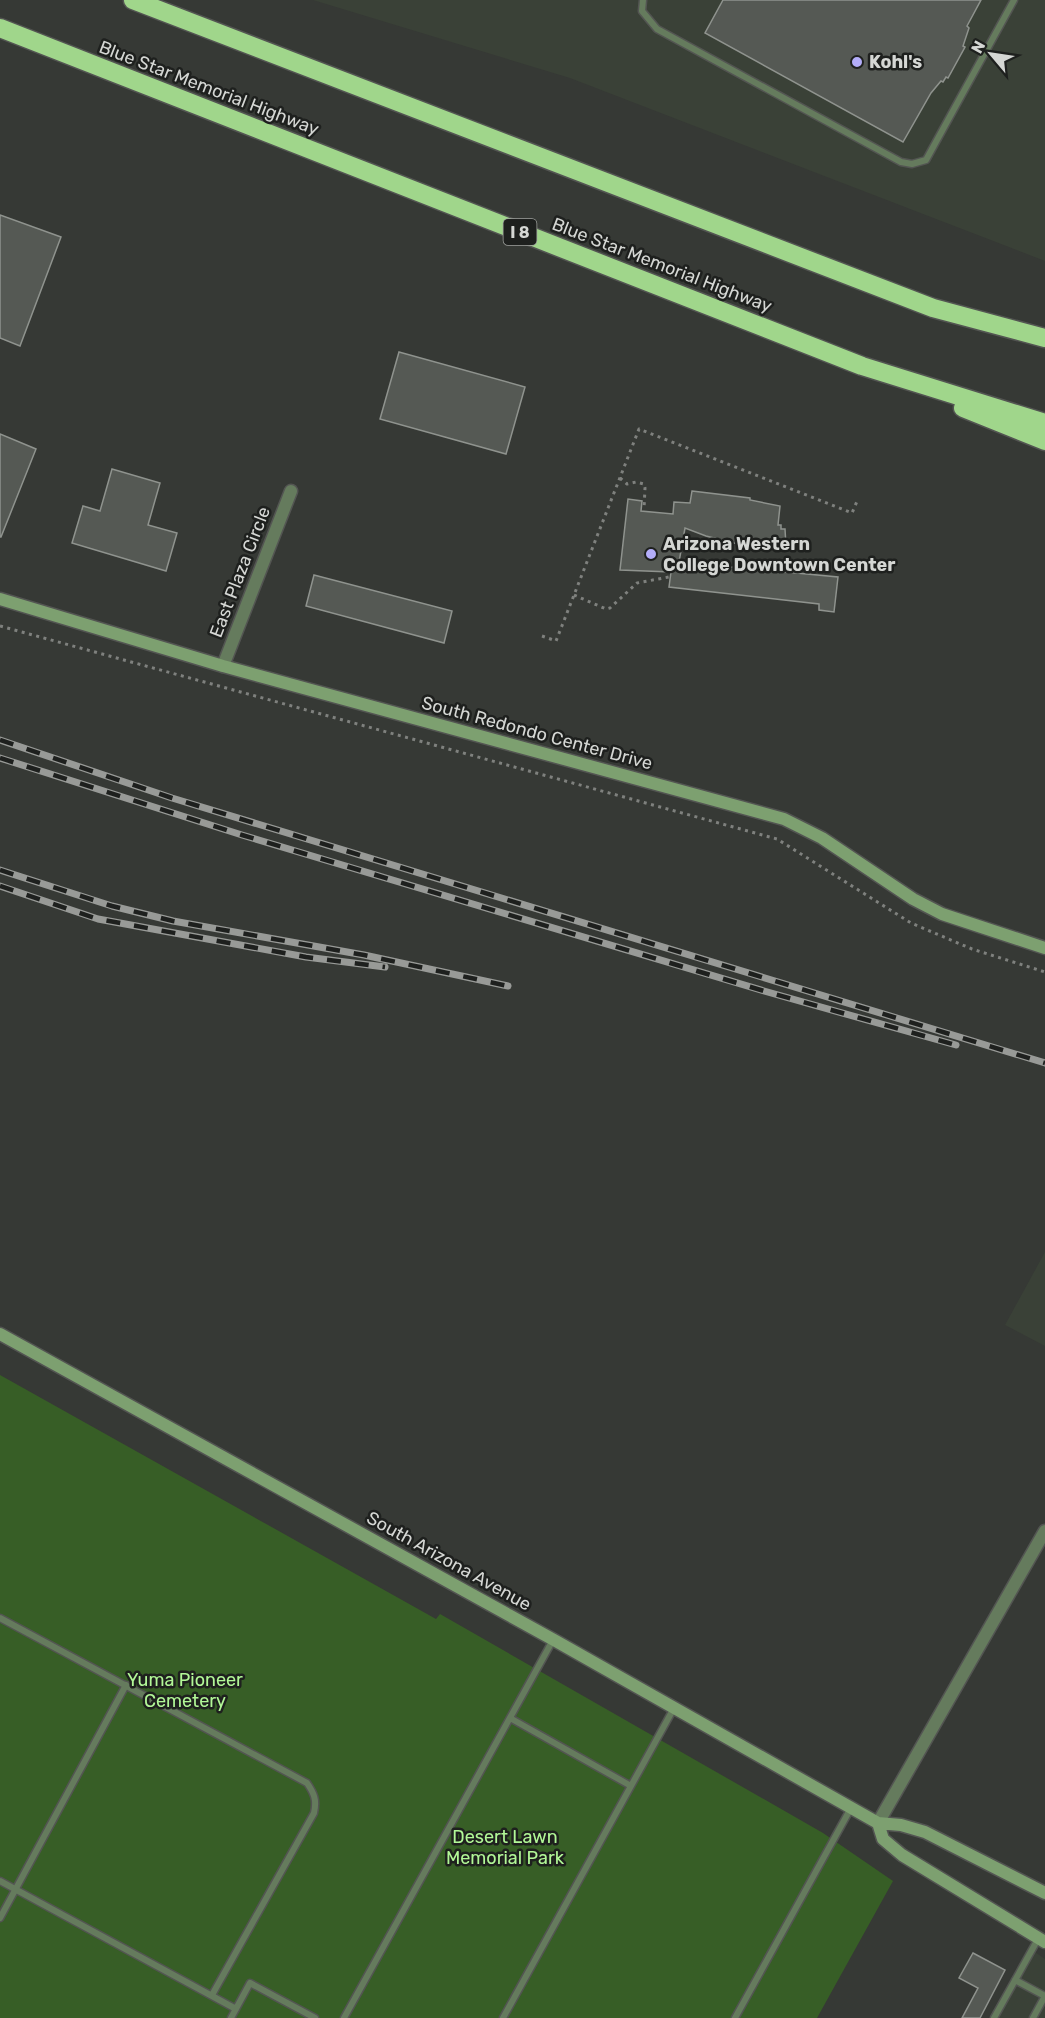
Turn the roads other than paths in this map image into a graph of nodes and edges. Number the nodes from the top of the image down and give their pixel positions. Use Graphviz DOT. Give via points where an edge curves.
graph roads {
  1 [pos="133,0"];
  2 [pos="162,0"];
  3 [pos="643,0"];
  4 [pos="1014,0"];
  5 [pos="201,27"];
  6 [pos="0,28"];
  7 [pos="933,308"];
  8 [pos="1045,329"];
  9 [pos="1045,338"];
  10 [pos="862,366"];
  11 [pos="1045,423"];
  12 [pos="1045,441"];
  13 [pos="291,491"];
  14 [pos="0,599"];
  15 [pos="223,666"];
  16 [pos="1045,948"];
  17 [pos="0,1334"];
  18 [pos="1045,1531"];
  19 [pos="0,1618"];
  20 [pos="554,1640"];
  21 [pos="126,1686"];
  22 [pos="674,1708"];
  23 [pos="510,1718"];
  24 [pos="631,1786"];
  25 [pos="851,1808"];
  26 [pos="879,1823"];
  27 [pos="0,1881"];
  28 [pos="15,1889"];
  29 [pos="1045,1893"];
  30 [pos="0,1918"];
  31 [pos="1042,1940"];
  32 [pos="1015,1980"];
  33 [pos="212,1995"];
  34 [pos="1045,1996"];
  35 [pos="236,2009"];
  36 [pos="231,2018"];
  37 [pos="315,2018"];
  38 [pos="344,2018"];
  39 [pos="503,2018"];
  40 [pos="735,2018"];
  41 [pos="994,2018"];
  42 [pos="1033,2018"];
  1 -- 5 [label="highway"];
  2 -- 5 [label="highway"];
  3 -- 4 [label="lane" via="642,11 657,29 901,162 912,164 926,160"];
  5 -- 7 [label="highway"];
  6 -- 10 [label="highway, Blue Star Memorial Highway / I 8"];
  7 -- 8 [label="highway"];
  7 -- 9 [label="highway"];
  10 -- 11 [label="highway, Blue Star Memorial Highway / I 8"];
  10 -- 12 [label="highway"];
  13 -- 15 [label="street, East Plaza Circle"];
  14 -- 15 [label="street, South Redondo Center Drive"];
  15 -- 16 [label="street, South Redondo Center Drive" via="784,819 822,838 942,914"];
  17 -- 20 [label="street, South Arizona Avenue"];
  18 -- 26 [label="street"];
  19 -- 21 [label="lane"];
  20 -- 22 [label="street, South Arizona Avenue"];
  20 -- 23 [label="lane"];
  21 -- 28 [label="lane"];
  21 -- 33 [label="lane" via="307,1783 316,1802 314,1813"];
  22 -- 24 [label="lane"];
  22 -- 25 [label="street, South Arizona Avenue"];
  23 -- 24 [label="lane"];
  23 -- 38 [label="lane"];
  24 -- 39 [label="lane"];
  25 -- 26 [label="street, South Arizona Avenue"];
  25 -- 40 [label="lane"];
  26 -- 29 [label="street, South Arizona Avenue" via="925,1832"];
  26 -- 31 [label="street" via="883,1839 902,1855"];
  27 -- 28 [label="lane"];
  28 -- 30 [label="lane"];
  28 -- 33 [label="lane"];
  31 -- 32 [label="lane"];
  32 -- 34 [label="lane"];
  32 -- 41 [label="lane"];
  33 -- 35 [label="lane"];
  34 -- 42 [label="lane"];
  35 -- 36 [label="lane"];
  35 -- 37 [label="lane" via="250,1983"];
}
